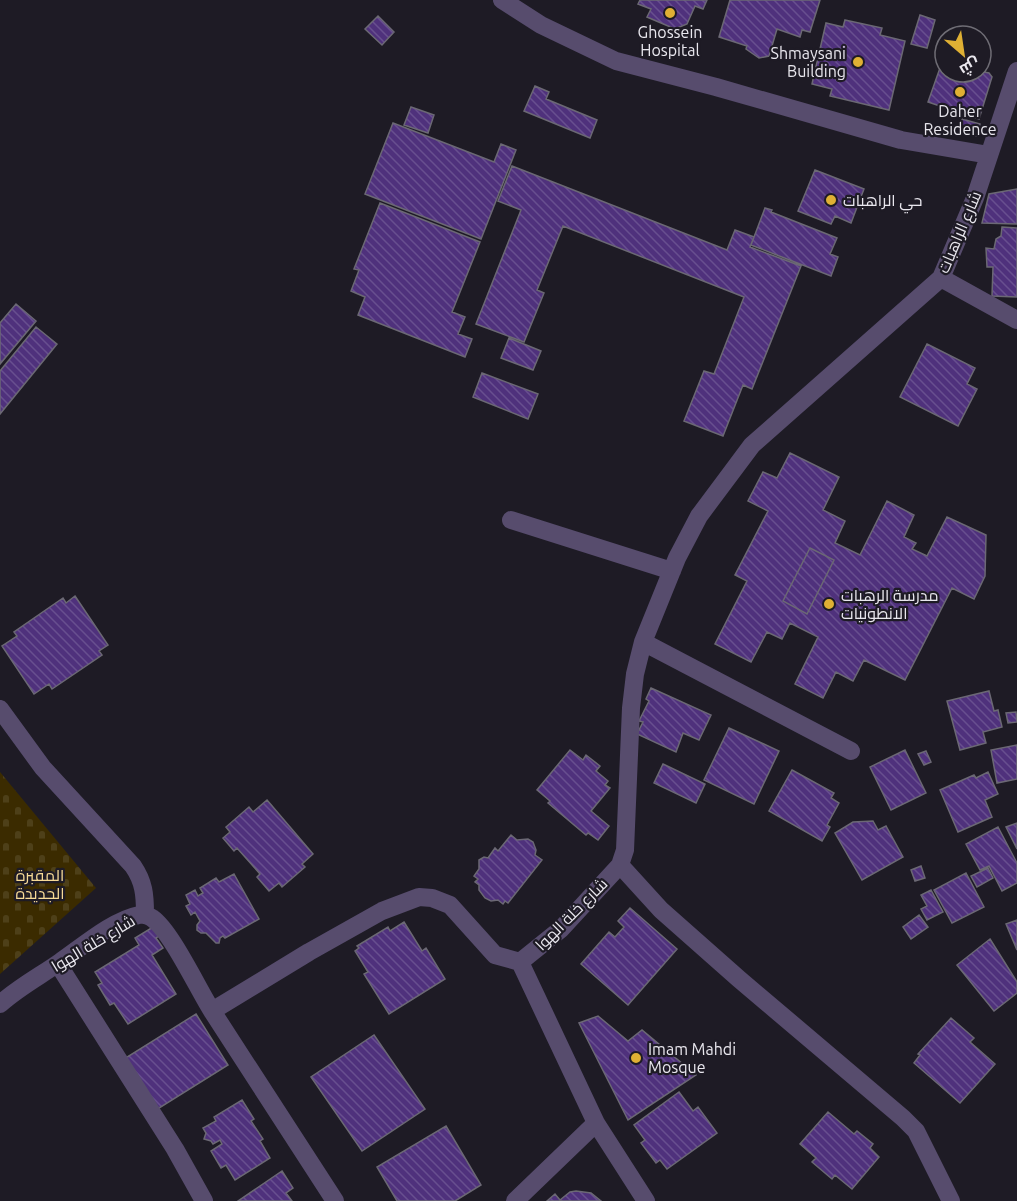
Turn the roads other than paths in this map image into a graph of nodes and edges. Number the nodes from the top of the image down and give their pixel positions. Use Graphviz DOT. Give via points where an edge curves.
graph roads {
  1 [pos="502,0"];
  2 [pos="1017,71"];
  3 [pos="989,155"];
  4 [pos="941,278"];
  5 [pos="1017,320"];
  6 [pos="796,406"];
  7 [pos="511,520"];
  8 [pos="672,571"];
  9 [pos="643,642"];
  10 [pos="0,709"];
  11 [pos="852,752"];
  12 [pos="620,865"];
  13 [pos="145,914"];
  14 [pos="520,962"];
  15 [pos="58,964"];
  16 [pos="0,1004"];
  17 [pos="212,1011"];
  18 [pos="596,1123"];
  19 [pos="204,1201"];
  20 [pos="335,1201"];
  21 [pos="515,1201"];
  22 [pos="646,1201"];
  23 [pos="951,1201"];
  1 -- 3 [label="street" via="541,25 616,61 902,140"];
  2 -- 3 [label="street, شارع الراهبات"];
  3 -- 4 [label="street, شارع الراهبات"];
  4 -- 5 [label="street"];
  4 -- 6 [label="street, شارع الراهبات"];
  6 -- 8 [label="street, شارع خلة الهوا" via="752,445 699,516"];
  7 -- 8 [label="street"];
  8 -- 9 [label="street, شارع خلة الهوا"];
  9 -- 11 [label="street"];
  9 -- 12 [label="street, شارع خلة الهوا" via="631,708 626,850"];
  10 -- 13 [label="street" via="43,768 133,866 143,883"];
  12 -- 14 [label="street, شارع خلة الهوا" via="561,929"];
  12 -- 23 [label="street" via="670,917 916,1131"];
  13 -- 15 [label="street, شارع خلة الهوا" via="116,925"];
  13 -- 17 [label="street, شارع خلة الهوا" via="172,943"];
  14 -- 17 [label="street, شارع خلة الهوا" via="495,955 450,905 419,897 382,911"];
  14 -- 18 [label="street"];
  15 -- 16 [label="street, شارع خلة الهوا"];
  15 -- 19 [label="street"];
  17 -- 20 [label="street"];
  18 -- 21 [label="street"];
  18 -- 22 [label="street"];
}
